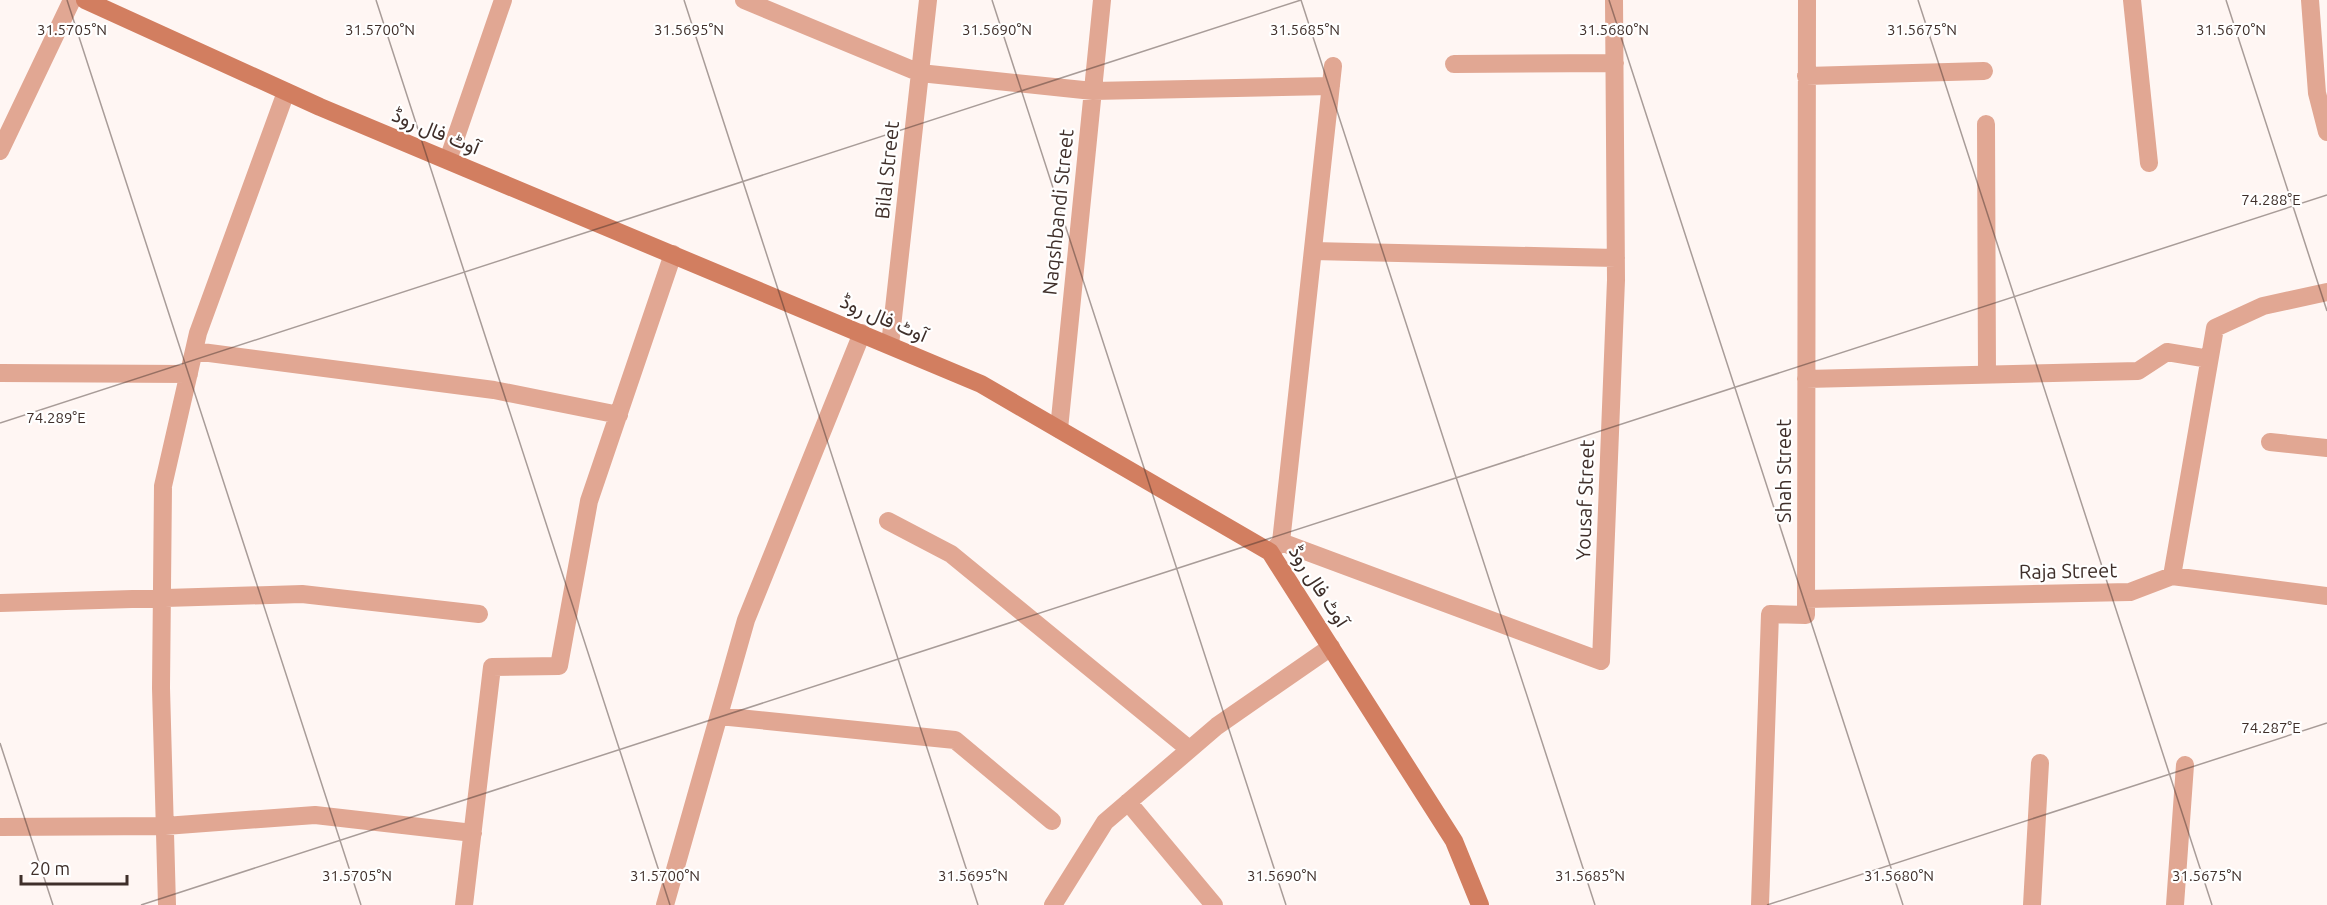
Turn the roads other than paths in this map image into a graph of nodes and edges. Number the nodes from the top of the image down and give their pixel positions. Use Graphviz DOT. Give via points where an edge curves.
graph roads {
  1 [pos="72,0"];
  2 [pos="85,0"];
  3 [pos="503,0"];
  4 [pos="744,0"];
  5 [pos="928,0"];
  6 [pos="1102,0"];
  7 [pos="1614,0"];
  8 [pos="1807,0"];
  9 [pos="2132,0"];
  10 [pos="2310,0"];
  11 [pos="1615,63"];
  12 [pos="1454,64"];
  13 [pos="1333,66"];
  14 [pos="1984,71"];
  15 [pos="920,73"];
  16 [pos="1806,76"];
  17 [pos="1331,86"];
  18 [pos="1093,91"];
  19 [pos="286,92"];
  20 [pos="1986,124"];
  21 [pos="2327,132"];
  22 [pos="0,151"];
  23 [pos="448,160"];
  24 [pos="2149,163"];
  25 [pos="1313,251"];
  26 [pos="673,254"];
  27 [pos="1616,258"];
  28 [pos="2327,292"];
  29 [pos="862,333"];
  30 [pos="891,345"];
  31 [pos="194,351"];
  32 [pos="2209,359"];
  33 [pos="0,373"];
  34 [pos="189,374"];
  35 [pos="1987,375"];
  36 [pos="1806,379"];
  37 [pos="619,415"];
  38 [pos="1059,429"];
  39 [pos="2270,442"];
  40 [pos="2327,448"];
  41 [pos="888,521"];
  42 [pos="1276,547"];
  43 [pos="2172,576"];
  44 [pos="2327,596"];
  45 [pos="162,598"];
  46 [pos="1806,599"];
  47 [pos="0,603"];
  48 [pos="479,614"];
  49 [pos="1331,647"];
  50 [pos="719,716"];
  51 [pos="1189,749"];
  52 [pos="2040,763"];
  53 [pos="2185,765"];
  54 [pos="1128,802"];
  55 [pos="1052,821"];
  56 [pos="165,826"];
  57 [pos="0,828"];
  58 [pos="473,833"];
  59 [pos="167,905"];
  60 [pos="464,905"];
  61 [pos="665,905"];
  62 [pos="1053,905"];
  63 [pos="1214,905"];
  64 [pos="1480,905"];
  65 [pos="1761,905"];
  66 [pos="2032,905"];
  67 [pos="2175,905"];
  1 -- 22 [label="street"];
  2 -- 19 [label="main road, آوٹ فال روڈ"];
  3 -- 23 [label="street"];
  4 -- 15 [label="street"];
  5 -- 15 [label="street, Bilal Street"];
  6 -- 18 [label="street, Naqshbandi Street"];
  7 -- 11 [label="street, Yousaf Street"];
  8 -- 16 [label="street, Shah Street"];
  9 -- 24 [label="street"];
  10 -- 21 [label="street" via="2317,93"];
  11 -- 12 [label="street"];
  11 -- 27 [label="street, Yousaf Street"];
  13 -- 17 [label="street"];
  14 -- 16 [label="street"];
  15 -- 18 [label="street"];
  15 -- 30 [label="street, Bilal Street"];
  16 -- 36 [label="street, Shah Street"];
  17 -- 18 [label="street"];
  17 -- 25 [label="street"];
  18 -- 38 [label="street, Naqshbandi Street"];
  19 -- 23 [label="main road, آوٹ فال روڈ"];
  19 -- 31 [label="street"];
  20 -- 35 [label="street"];
  23 -- 26 [label="main road, آوٹ فال روڈ"];
  25 -- 27 [label="street"];
  25 -- 42 [label="street"];
  26 -- 29 [label="main road, آوٹ فال روڈ"];
  26 -- 37 [label="street"];
  27 -- 42 [label="street, Yousaf Street" via="1601,661"];
  28 -- 32 [label="street" via="2263,306 2215,328"];
  29 -- 30 [label="main road, آوٹ فال روڈ"];
  29 -- 50 [label="street" via="747,620"];
  30 -- 38 [label="main road, آوٹ فال روڈ" via="981,384"];
  31 -- 34 [label="street"];
  31 -- 37 [label="street" via="494,390"];
  32 -- 35 [label="street" via="2167,352 2138,371"];
  32 -- 43 [label="street"];
  33 -- 34 [label="street"];
  34 -- 45 [label="street" via="163,486"];
  35 -- 36 [label="street"];
  36 -- 46 [label="street, Shah Street"];
  37 -- 58 [label="street" via="589,501 559,666 492,667"];
  38 -- 42 [label="main road, آوٹ فال روڈ"];
  39 -- 40 [label="street"];
  41 -- 51 [label="street" via="951,554"];
  42 -- 49 [label="main road, آوٹ فال روڈ"];
  43 -- 44 [label="street, Raja Street"];
  43 -- 46 [label="street, Raja Street" via="2130,592"];
  45 -- 47 [label="street"];
  45 -- 48 [label="street" via="302,594"];
  45 -- 56 [label="street"];
  46 -- 65 [label="street" via="1806,615 1770,614"];
  49 -- 51 [label="street"];
  49 -- 64 [label="main road, آوٹ فال روڈ" via="1454,841"];
  50 -- 55 [label="street" via="955,740"];
  50 -- 61 [label="street"];
  51 -- 54 [label="street"];
  52 -- 66 [label="street"];
  53 -- 67 [label="street"];
  54 -- 62 [label="street" via="1105,822"];
  54 -- 63 [label="street"];
  56 -- 57 [label="street"];
  56 -- 58 [label="street" via="315,815"];
  56 -- 59 [label="street"];
  58 -- 60 [label="street"];
}
